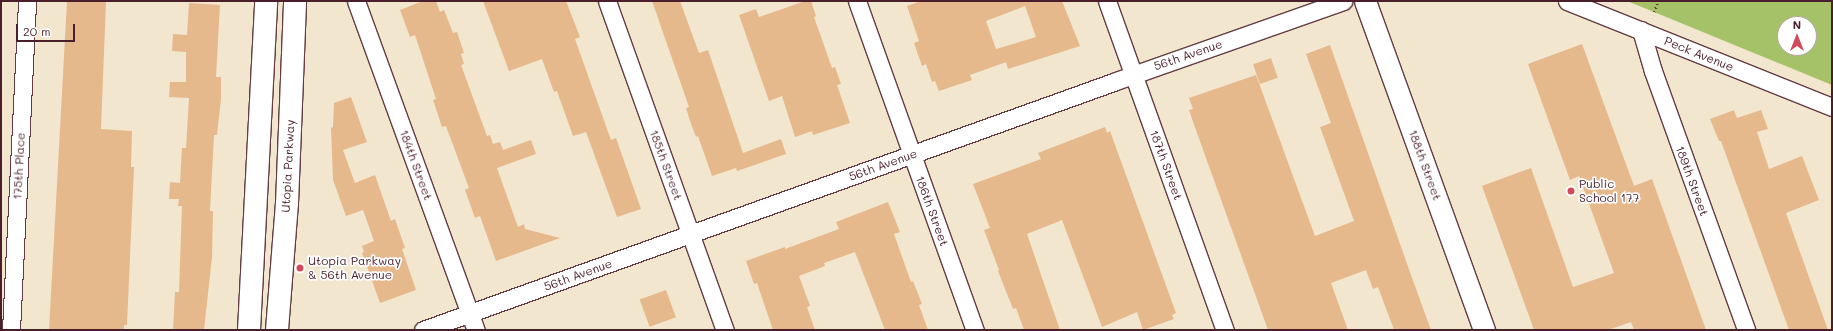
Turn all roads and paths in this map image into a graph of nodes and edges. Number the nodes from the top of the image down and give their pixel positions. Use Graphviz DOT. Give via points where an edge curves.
graph roads {
  1 [pos="27,1"];
  2 [pos="266,1"];
  3 [pos="295,1"];
  4 [pos="356,1"];
  5 [pos="607,1"];
  6 [pos="857,1"];
  7 [pos="1107,1"];
  8 [pos="1344,1"];
  9 [pos="1365,1"];
  10 [pos="1567,1"];
  11 [pos="1658,1"];
  12 [pos="1654,12"];
  13 [pos="1641,30"];
  14 [pos="1133,74"];
  15 [pos="1832,107"];
  16 [pos="912,154"];
  17 [pos="691,234"];
  18 [pos="470,314"];
  19 [pos="11,330"];
  20 [pos="249,330"];
  21 [pos="277,330"];
  22 [pos="423,330"];
  23 [pos="476,330"];
  24 [pos="725,330"];
  25 [pos="975,330"];
  26 [pos="1226,330"];
  27 [pos="1484,330"];
  28 [pos="1746,330"];
  1 -- 19 [label="street, 175th Place"];
  2 -- 20 [label="main road"];
  3 -- 21 [label="main road, Utopia Parkway" via="287,203"];
  4 -- 18 [label="street, 184th Street"];
  5 -- 17 [label="street, 185th Street"];
  6 -- 16 [label="street, 186th Street"];
  7 -- 14 [label="street, 187th Street"];
  8 -- 14 [label="street, 56th Avenue"];
  9 -- 27 [label="street, 188th Street"];
  10 -- 13 [label="street, Peck Avenue"];
  11 -- 12 [label="path"];
  13 -- 15 [label="street, Peck Avenue"];
  13 -- 28 [label="street, 189th Street" via="1653,71"];
  14 -- 16 [label="street, 56th Avenue"];
  14 -- 26 [label="street, 187th Street"];
  16 -- 17 [label="street, 56th Avenue"];
  16 -- 25 [label="street, 186th Street"];
  17 -- 18 [label="street, 56th Avenue"];
  17 -- 24 [label="street, 185th Street"];
  18 -- 22 [label="street, 56th Avenue"];
  18 -- 23 [label="street, 184th Street"];
}
